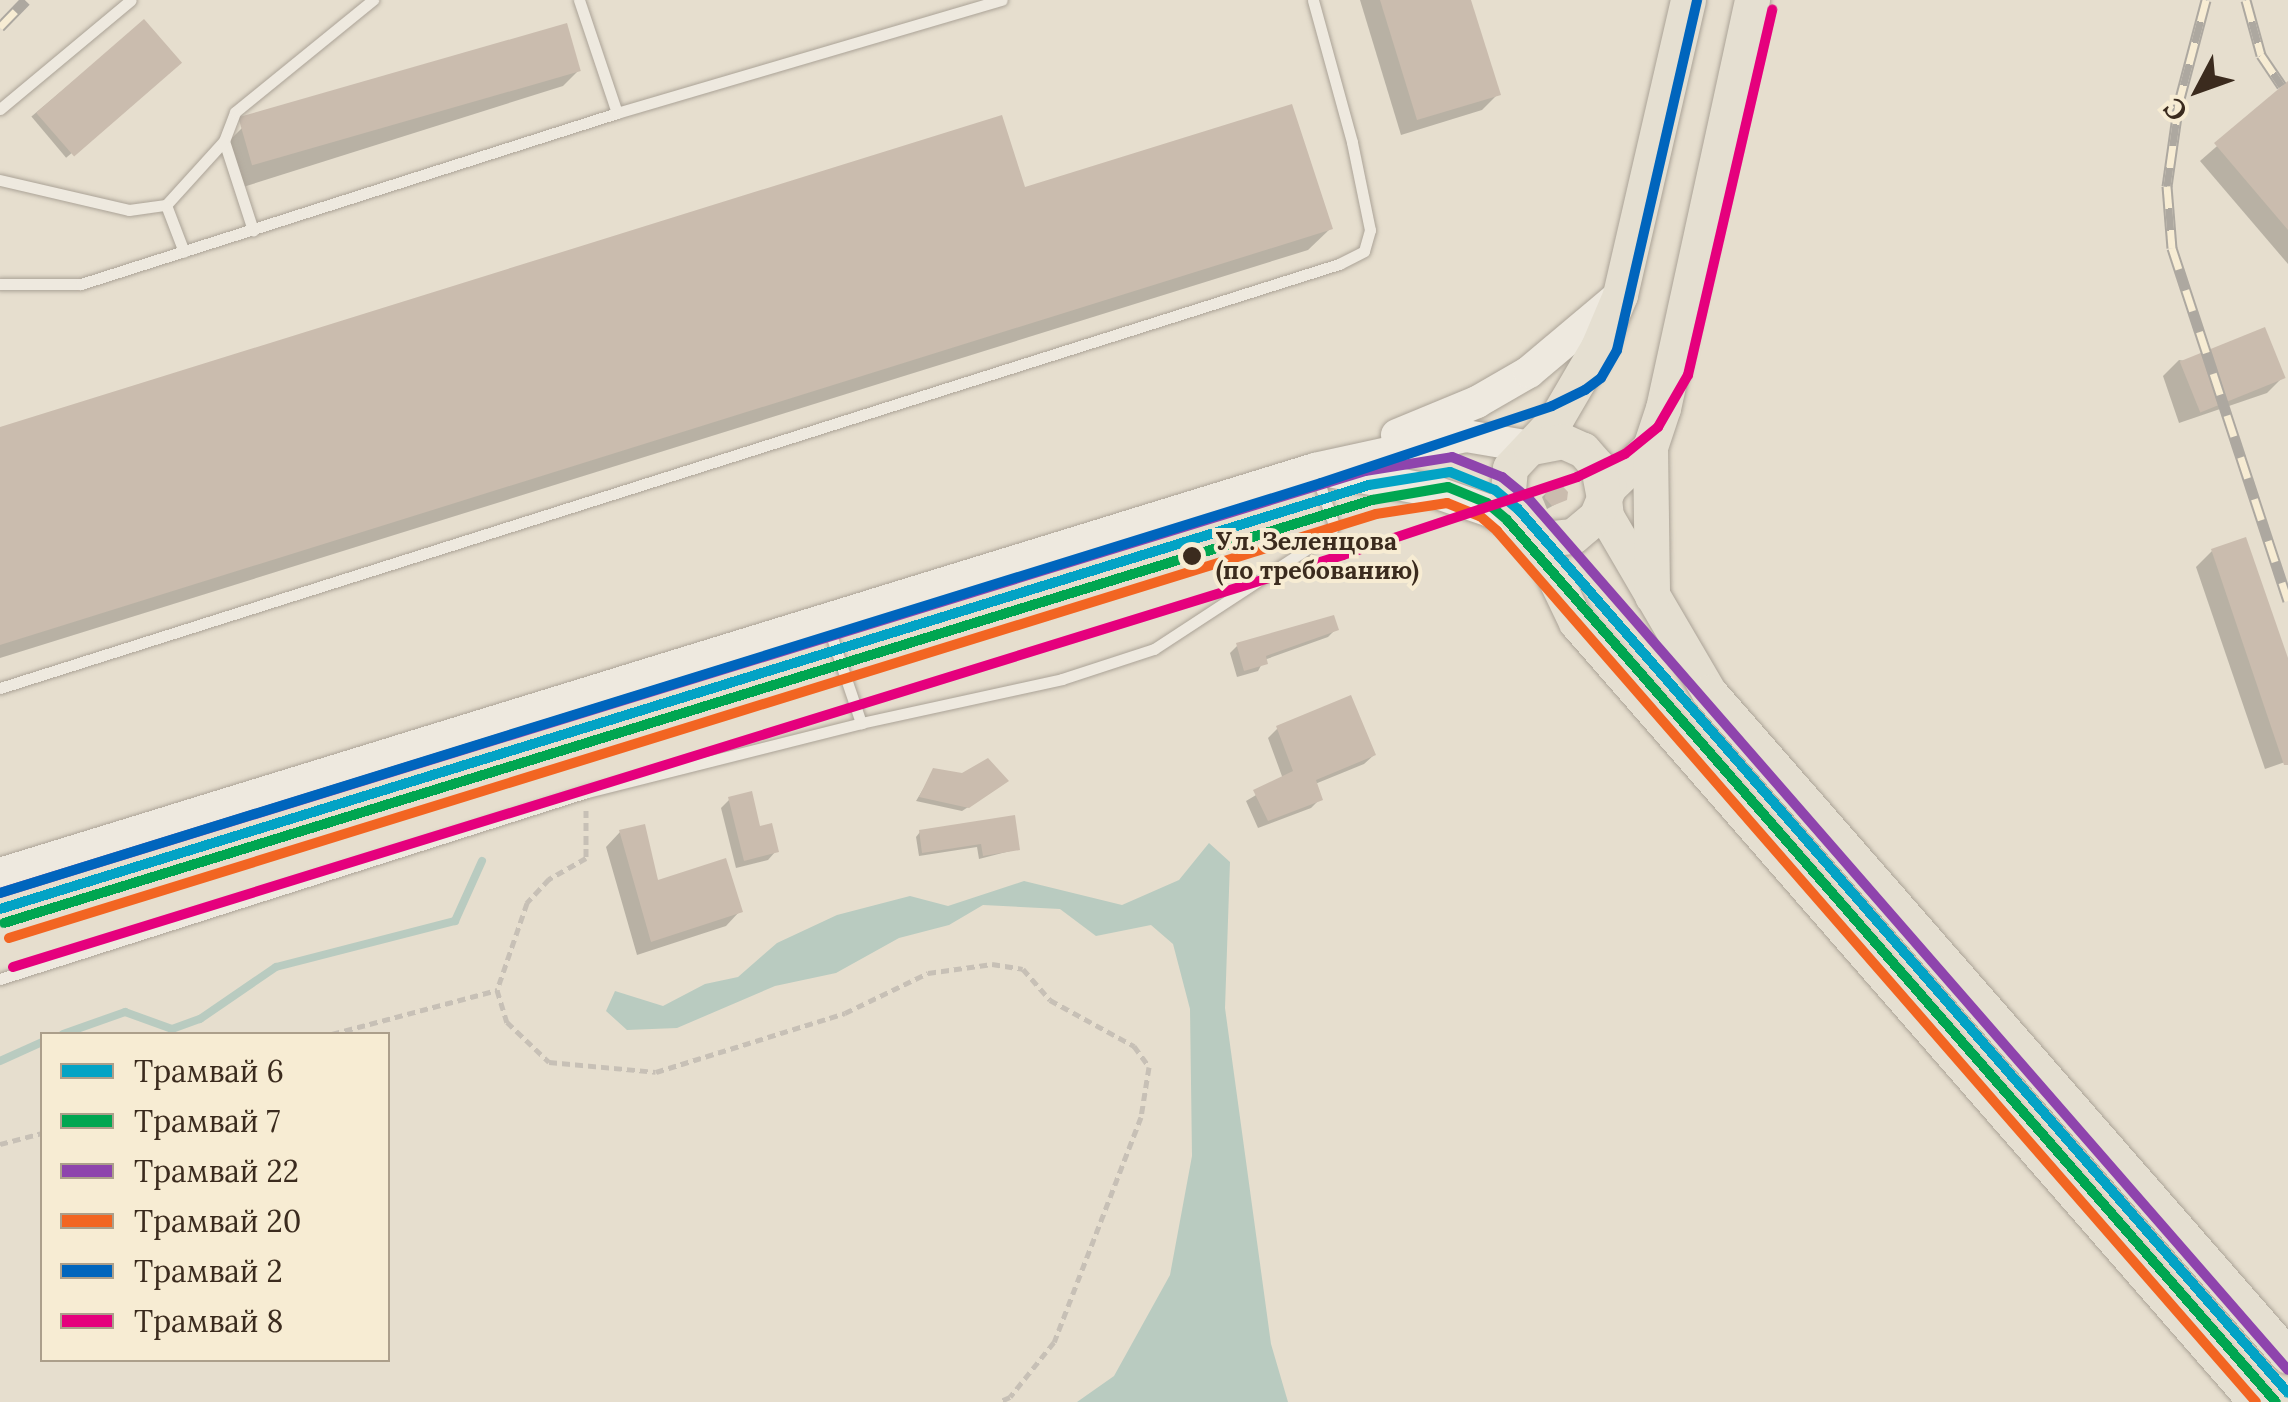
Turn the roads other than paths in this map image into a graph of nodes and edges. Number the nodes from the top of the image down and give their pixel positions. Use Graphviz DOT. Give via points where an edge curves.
graph roads {
  1 [pos="131,0"];
  2 [pos="373,0"];
  3 [pos="579,0"];
  4 [pos="1002,0"];
  5 [pos="1313,0"];
  6 [pos="1688,0"];
  7 [pos="1752,0"];
  8 [pos="0,109"];
  9 [pos="617,113"];
  10 [pos="224,140"];
  11 [pos="0,180"];
  12 [pos="166,205"];
  13 [pos="253,230"];
  14 [pos="184,252"];
  15 [pos="0,284"];
  16 [pos="1620,295"];
  17 [pos="1535,445"];
  18 [pos="1650,446"];
  19 [pos="1314,468"];
  20 [pos="1603,498"];
  21 [pos="1524,529"];
  22 [pos="1653,602"];
  23 [pos="826,619"];
  24 [pos="0,688"];
  25 [pos="861,723"];
  26 [pos="0,874"];
  27 [pos="0,979"];
  28 [pos="2288,1356"];
  29 [pos="2256,1402"];
  1 -- 8 [label="lane"];
  2 -- 10 [label="lane" via="234,112"];
  3 -- 9 [label="lane"];
  4 -- 9 [label="lane"];
  5 -- 24 [label="lane" via="1370,230 1364,251"];
  6 -- 16 [label="main road"];
  7 -- 18 [label="main road"];
  9 -- 13 [label="lane"];
  10 -- 12 [label="lane"];
  10 -- 13 [label="lane"];
  11 -- 12 [label="lane" via="129,210"];
  12 -- 14 [label="lane"];
  13 -- 14 [label="lane"];
  14 -- 15 [label="lane" via="81,284"];
  16 -- 17 [label="main road" via="1582,377"];
  16 -- 19 [label="main road" via="1574,339 1501,390"];
  17 -- 19 [label="main road" via="1466,436"];
  17 -- 20 [label="main road" via="1562,441 1584,450 1598,467"];
  17 -- 21 [label="main road" via="1516,460 1505,486"];
  18 -- 20 [label="main road"];
  18 -- 22 [label="main road"];
  19 -- 21 [label="main road" via="1429,490"];
  19 -- 23 [label="main road"];
  19 -- 25 [label="lane" via="1334,525 1330,534 1154,650 1062,679"];
  20 -- 21 [label="main road" via="1590,525 1564,539"];
  20 -- 22 [label="main road" via="1610,525"];
  21 -- 29 [label="main road" via="1576,622"];
  22 -- 28 [label="main road" via="1709,692"];
  23 -- 25 [label="lane"];
  23 -- 26 [label="main road"];
  25 -- 27 [label="lane" via="587,792"];
}
